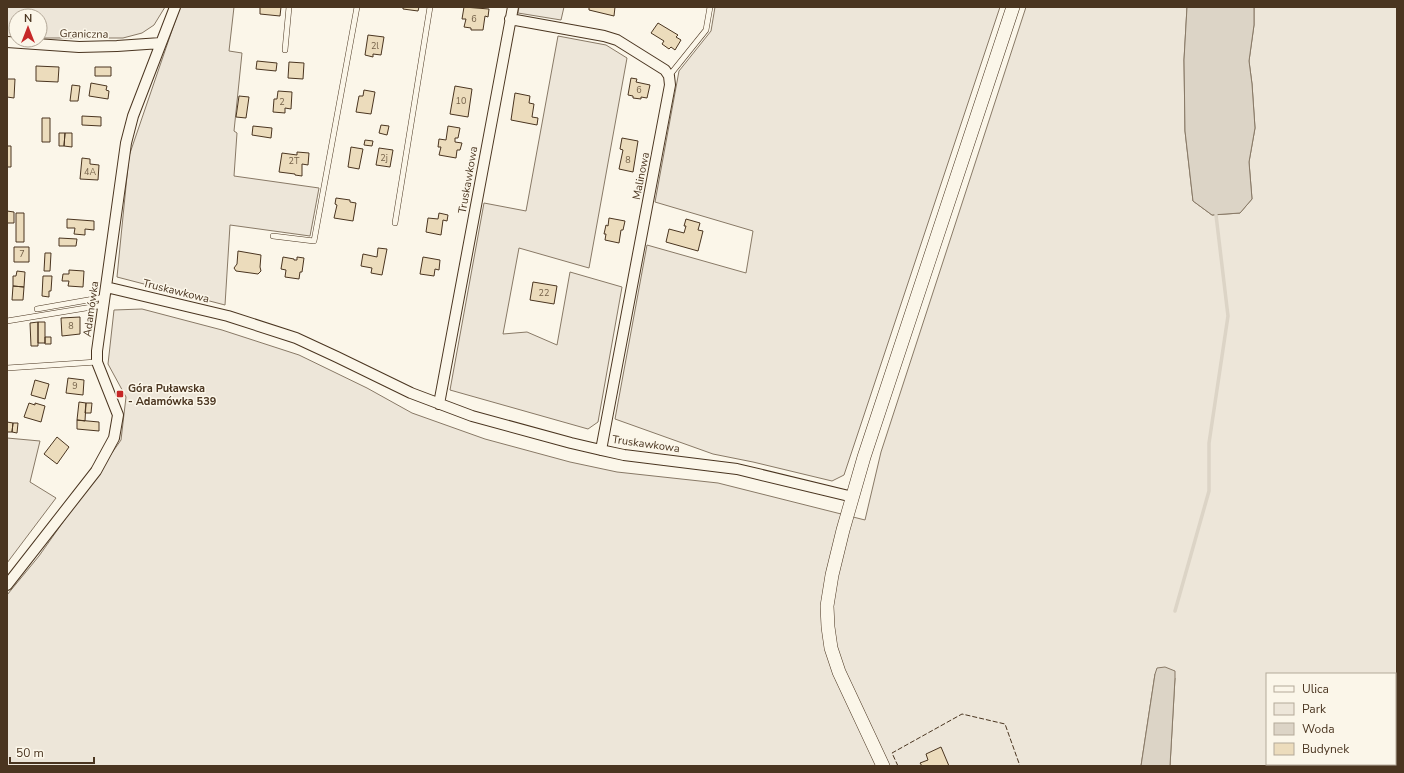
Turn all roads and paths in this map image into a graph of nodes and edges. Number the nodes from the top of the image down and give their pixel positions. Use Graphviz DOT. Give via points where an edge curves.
graph roads {
  1 [pos="175,7"];
  2 [pos="289,7"];
  3 [pos="357,7"];
  4 [pos="430,7"];
  5 [pos="512,7"];
  6 [pos="710,7"];
  7 [pos="1013,7"];
  8 [pos="510,19"];
  9 [pos="7,42"];
  10 [pos="161,43"];
  11 [pos="285,50"];
  12 [pos="669,76"];
  13 [pos="394,224"];
  14 [pos="273,236"];
  15 [pos="105,296"];
  16 [pos="36,309"];
  17 [pos="7,321"];
  18 [pos="96,362"];
  19 [pos="7,368"];
  20 [pos="439,404"];
  21 [pos="602,450"];
  22 [pos="853,497"];
  23 [pos="7,585"];
  24 [pos="883,766"];
  1 -- 10 [label="street, Adamówka"];
  2 -- 11 [label="lane"];
  3 -- 14 [label="lane" via="314,242"];
  4 -- 13 [label="lane"];
  5 -- 8 [label="street, Truskawkowa"];
  6 -- 12 [label="lane" via="706,30"];
  7 -- 22 [label="street"];
  8 -- 12 [label="street" via="617,40 665,70"];
  8 -- 20 [label="street, Truskawkowa"];
  9 -- 10 [label="street, Graniczna" via="79,47"];
  10 -- 15 [label="street, Adamówka" via="133,116 126,143"];
  12 -- 21 [label="street, Malinowa" via="670,85"];
  15 -- 16 [label="lane"];
  15 -- 17 [label="lane"];
  15 -- 18 [label="street, Adamówka"];
  15 -- 20 [label="street, Truskawkowa" via="228,316 296,338"];
  18 -- 19 [label="lane"];
  18 -- 23 [label="street" via="118,415 114,438 96,471"];
  20 -- 21 [label="street, Truskawkowa" via="472,416"];
  21 -- 22 [label="street, Truskawkowa" via="737,469"];
  22 -- 24 [label="street" via="832,574 828,627 831,648 842,678"];
}
